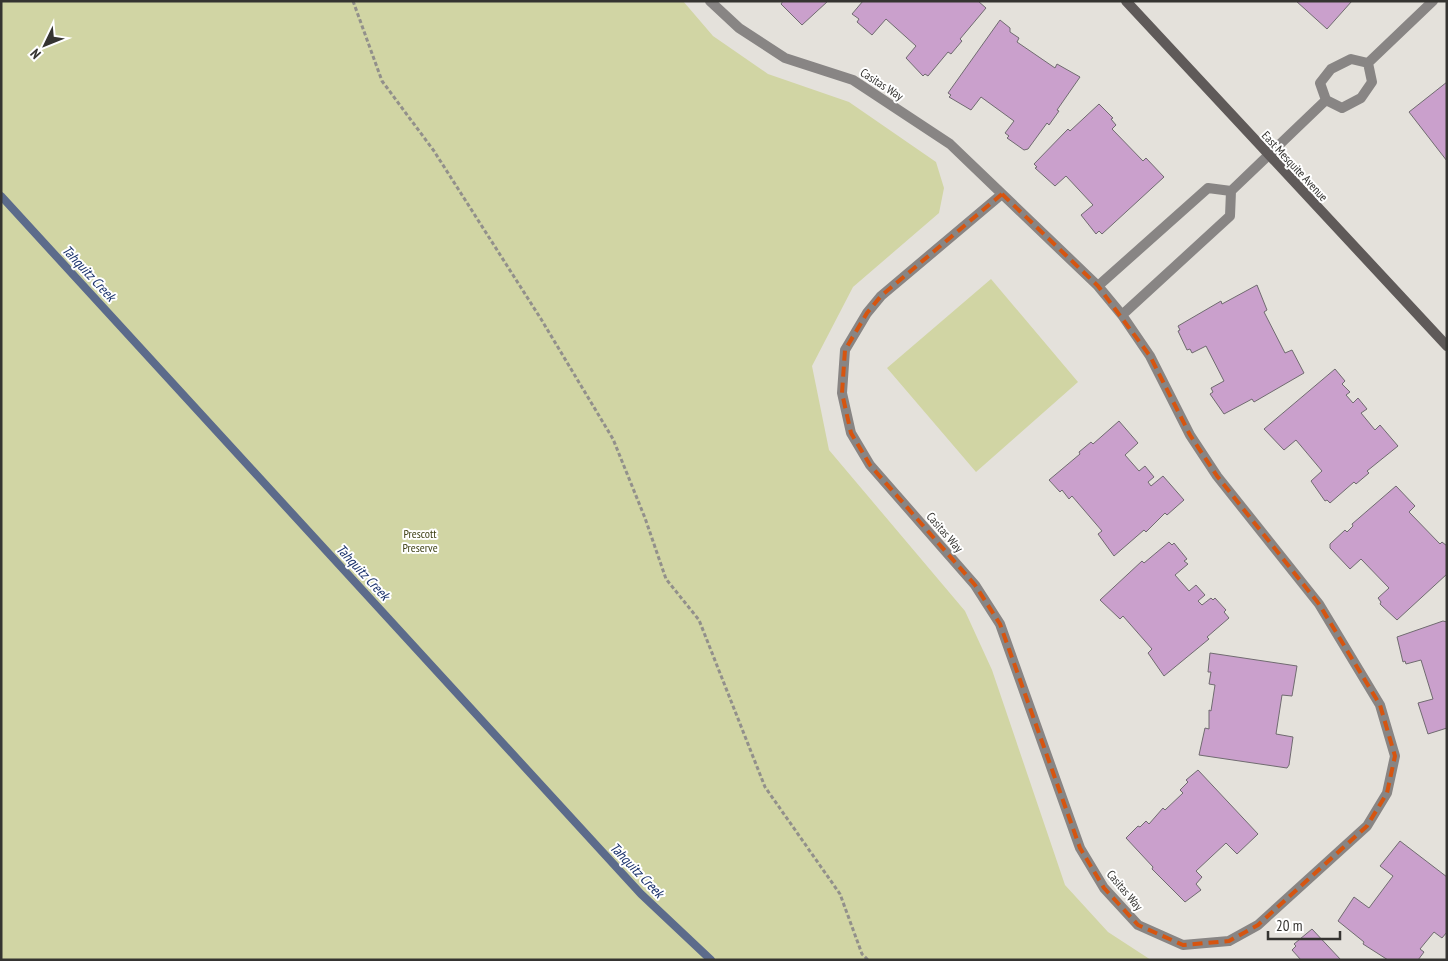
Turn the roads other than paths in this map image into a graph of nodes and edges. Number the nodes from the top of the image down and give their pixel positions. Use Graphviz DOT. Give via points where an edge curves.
graph roads {
  1 [pos="710,1"];
  2 [pos="1126,1"];
  3 [pos="1433,1"];
  4 [pos="1368,63"];
  5 [pos="1326,100"];
  6 [pos="1267,155"];
  7 [pos="1232,191"];
  8 [pos="1002,194"];
  9 [pos="1098,286"];
  10 [pos="1122,315"];
  11 [pos="1447,346"];
  1 -- 8 [label="street, Casitas Way" via="739,28 785,58 862,85 950,144"];
  2 -- 6 [label="street, East Mesquite Avenue"];
  3 -- 4 [label="street"];
  4 -- 5 [label="street" via="1352,58 1331,69 1320,83"];
  4 -- 5 [label="street" via="1372,82 1361,98 1342,108"];
  5 -- 6 [label="street"];
  6 -- 7 [label="street"];
  6 -- 11 [label="street, East Mesquite Avenue"];
  7 -- 9 [label="street" via="1208,188"];
  7 -- 10 [label="street" via="1230,216"];
  8 -- 9 [label="street, Casitas Way"];
  8 -- 10 [label="street, Casitas Way" via="881,296 867,313 845,350 842,393 851,433 870,465 975,585 1000,624 1080,848 1104,888 1138,925 1183,945 1228,941 1258,925 1367,826 1387,793 1394,756 1380,705 1319,604 1217,476 1190,436 1150,356"];
  9 -- 10 [label="street, Casitas Way"];
}
